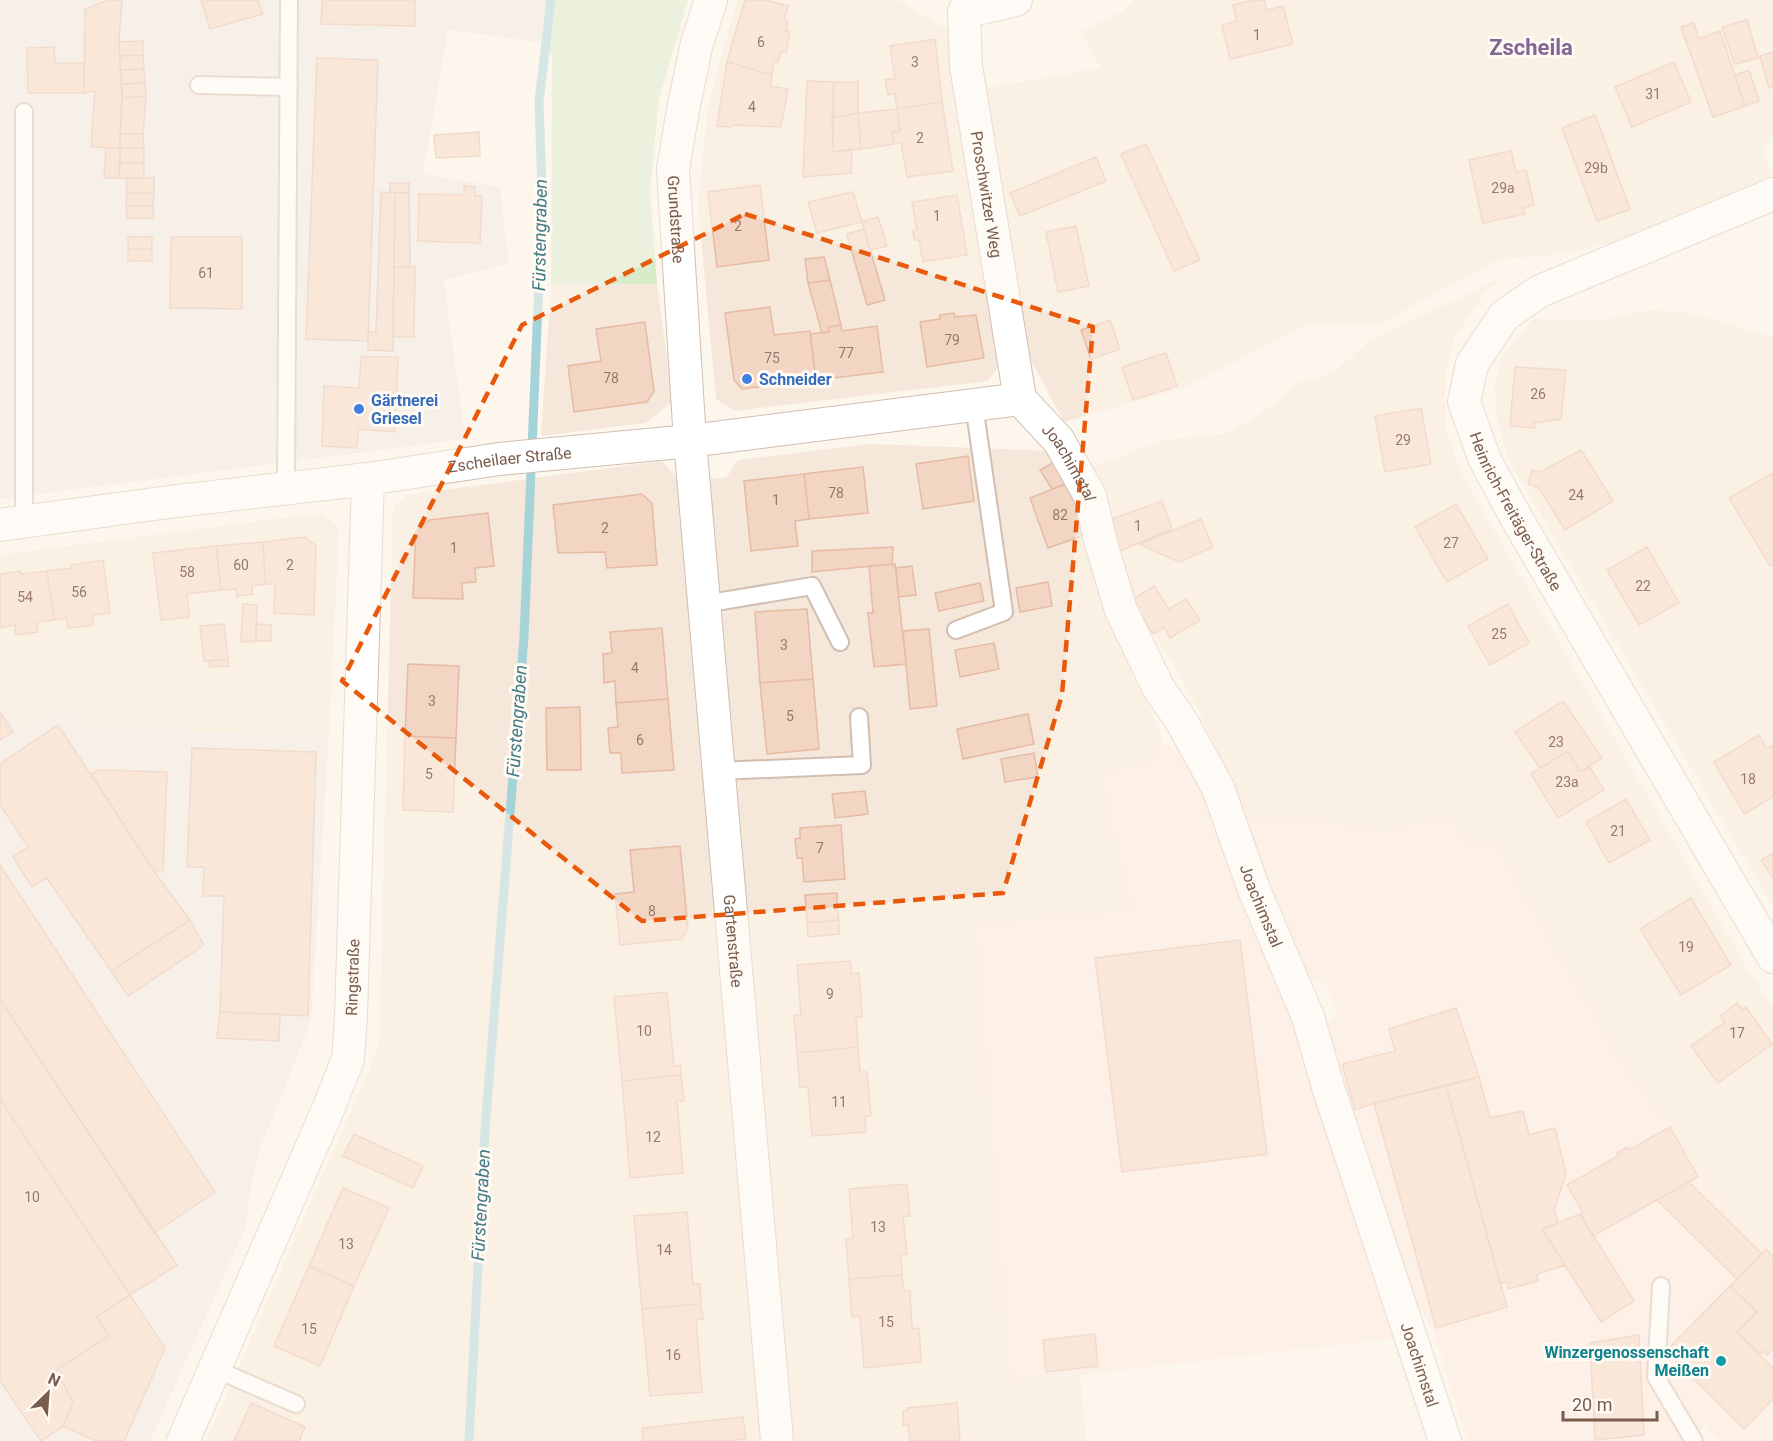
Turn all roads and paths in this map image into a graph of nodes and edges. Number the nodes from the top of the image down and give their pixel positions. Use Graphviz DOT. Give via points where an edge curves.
graph roads {
  1 [pos="289,0"];
  2 [pos="711,0"];
  3 [pos="1016,0"];
  4 [pos="954,6"];
  5 [pos="198,85"];
  6 [pos="289,87"];
  7 [pos="24,112"];
  8 [pos="1773,194"];
  9 [pos="1020,399"];
  10 [pos="974,405"];
  11 [pos="690,441"];
  12 [pos="368,479"];
  13 [pos="286,489"];
  14 [pos="12,524"];
  15 [pos="704,604"];
  16 [pos="956,630"];
  17 [pos="840,642"];
  18 [pos="859,717"];
  19 [pos="719,771"];
  20 [pos="1773,957"];
  21 [pos="1661,1286"];
  22 [pos="215,1369"];
  23 [pos="296,1404"];
  24 [pos="183,1441"];
  25 [pos="777,1441"];
  26 [pos="1445,1441"];
  27 [pos="1694,1441"];
  1 -- 6 [label="lane"];
  2 -- 11 [label="street, Grundstraße" via="682,110 673,169"];
  3 -- 4 [label="street"];
  4 -- 9 [label="street, Proschwitzer Weg"];
  5 -- 6 [label="lane"];
  6 -- 13 [label="lane"];
  7 -- 14 [label="lane"];
  8 -- 20 [label="street, Heinrich-Freitäger-Straße" via="1540,291 1505,315 1472,364 1464,402 1485,460 1518,521"];
  9 -- 10 [label="street, Zscheilaer Straße"];
  9 -- 26 [label="street, Joachimstal" via="1059,441 1090,496 1121,610 1158,687 1218,788 1253,887 1308,1017"];
  10 -- 11 [label="street, Zscheilaer Straße"];
  10 -- 16 [label="lane" via="1004,612"];
  11 -- 12 [label="street, Zscheilaer Straße" via="499,459"];
  11 -- 15 [label="street, Gartenstraße"];
  12 -- 13 [label="street, Zscheilaer Straße"];
  12 -- 22 [label="street, Ringstraße" via="348,1059"];
  13 -- 14 [label="street, Zscheilaer Straße"];
  15 -- 17 [label="lane" via="812,586"];
  15 -- 19 [label="street, Gartenstraße"];
  18 -- 19 [label="lane" via="862,765"];
  19 -- 25 [label="street, Gartenstraße"];
  21 -- 27 [label="lane" via="1656,1377"];
  22 -- 23 [label="lane"];
  22 -- 24 [label="street, Ringstraße"];
}
